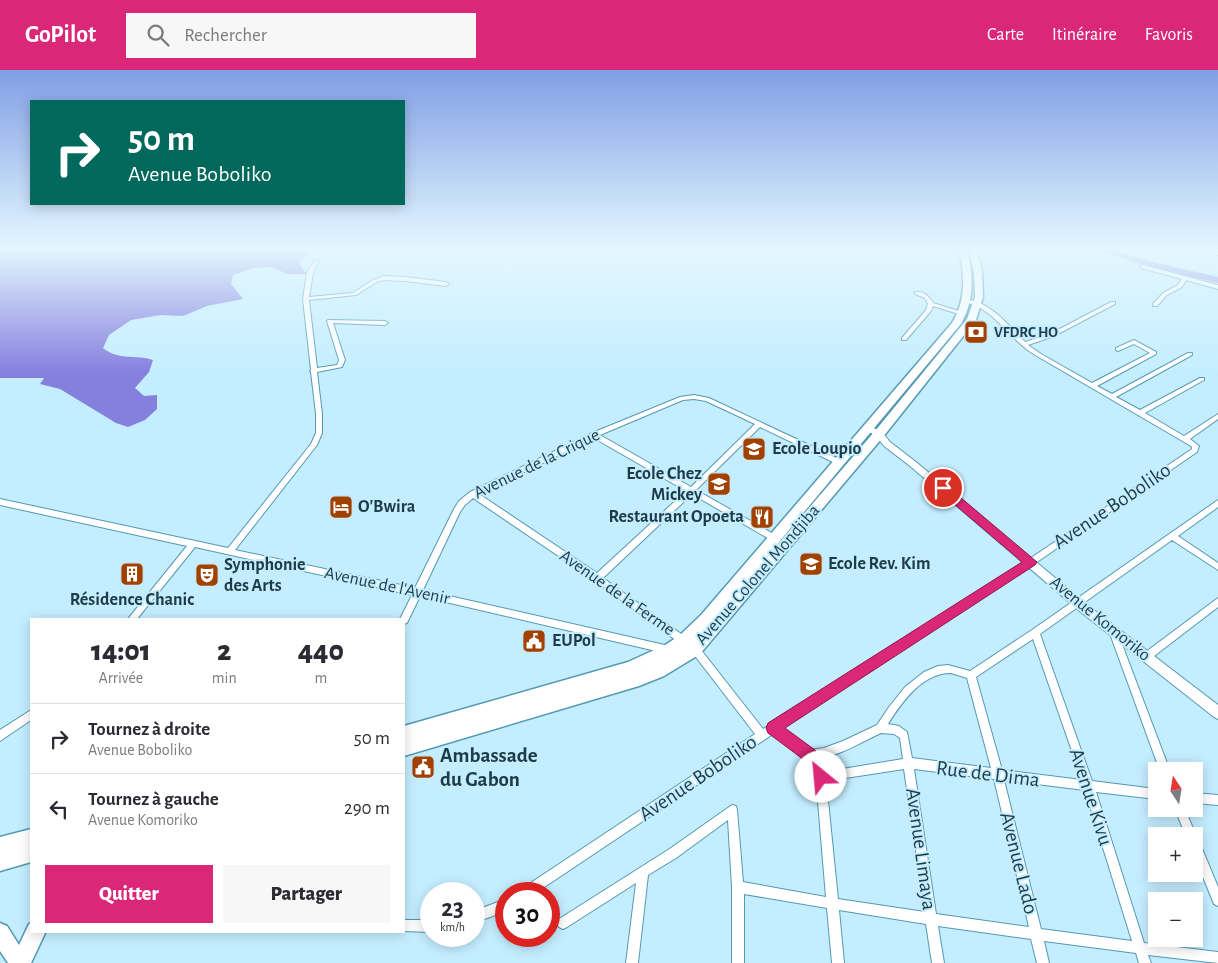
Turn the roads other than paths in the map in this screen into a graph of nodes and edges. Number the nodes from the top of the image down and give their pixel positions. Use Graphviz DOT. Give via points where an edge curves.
graph roads {
  1 [pos="307,290"];
  2 [pos="361,290"];
  3 [pos="970,290"];
  4 [pos="975,290"];
  5 [pos="1173,290"];
  6 [pos="917,293"];
  7 [pos="306,299"];
  8 [pos="973,303"];
  9 [pos="1113,303"];
  10 [pos="932,304"];
  11 [pos="1155,305"];
  12 [pos="962,314"];
  13 [pos="385,322"];
  14 [pos="904,339"];
  15 [pos="1024,344"];
  16 [pos="1118,349"];
  17 [pos="1190,354"];
  18 [pos="313,371"];
  19 [pos="1202,379"];
  20 [pos="1093,386"];
  21 [pos="1113,396"];
  22 [pos="1140,412"];
  23 [pos="1218,416"];
  24 [pos="758,425"];
  25 [pos="873,431"];
  26 [pos="594,435"];
  27 [pos="1185,439"];
  28 [pos="839,462"];
  29 [pos="691,491"];
  30 [pos="472,494"];
  31 [pos="0,502"];
  32 [pos="1218,503"];
  33 [pos="1172,536"];
  34 [pos="774,538"];
  35 [pos="193,544"];
  36 [pos="229,552"];
  37 [pos="1030,562"];
  38 [pos="1218,568"];
  39 [pos="597,578"];
  40 [pos="418,592"];
  41 [pos="1218,602"];
  42 [pos="1078,603"];
  43 [pos="133,618"];
  44 [pos="405,618"];
  45 [pos="1113,631"];
  46 [pos="1035,633"];
  47 [pos="688,648"];
  48 [pos="670,650"];
  49 [pos="1146,657"];
  50 [pos="971,676"];
  51 [pos="1218,713"];
  52 [pos="30,715"];
  53 [pos="773,728"];
  54 [pos="880,728"];
  55 [pos="405,734"];
  56 [pos="0,736"];
  57 [pos="762,736"];
  58 [pos="405,748"];
  59 [pos="810,755"];
  60 [pos="1162,762"];
  61 [pos="909,763"];
  62 [pos="998,775"];
  63 [pos="821,777"];
  64 [pos="1089,786"];
  65 [pos="1148,793"];
  66 [pos="1203,799"];
  67 [pos="1218,800"];
  68 [pos="30,838"];
  69 [pos="0,846"];
  70 [pos="30,853"];
  71 [pos="0,862"];
  72 [pos="1203,864"];
  73 [pos="643,873"];
  74 [pos="542,882"];
  75 [pos="738,887"];
  76 [pos="1218,900"];
  77 [pos="834,905"];
  78 [pos="931,918"];
  79 [pos="563,923"];
  80 [pos="405,926"];
  81 [pos="420,926"];
  82 [pos="0,933"];
  83 [pos="35,933"];
  84 [pos="1037,935"];
  85 [pos="1140,948"];
  86 [pos="1218,958"];
  87 [pos="20,963"];
  88 [pos="632,963"];
  89 [pos="738,963"];
  90 [pos="838,963"];
  91 [pos="938,963"];
  92 [pos="1043,963"];
  93 [pos="1145,963"];
  1 -- 7 [label="street"];
  2 -- 7 [label="street" via="343,297"];
  3 -- 8 [label="main road, Avenue Colonel Mondjiba"];
  4 -- 8 [label="main road, Avenue Colonel Mondjiba"];
  5 -- 11 [label="street"];
  6 -- 10 [label="street"];
  7 -- 18 [label="street"];
  8 -- 12 [label="main road, Avenue Colonel Mondjiba"];
  8 -- 15 [label="street" via="996,316"];
  8 -- 25 [label="main road, Avenue Colonel Mondjiba" via="971,320"];
  9 -- 15 [label="street" via="1052,335"];
  10 -- 12 [label="street"];
  10 -- 14 [label="street"];
  12 -- 25 [label="main road, Avenue Colonel Mondjiba"];
  13 -- 18 [label="street" via="330,321 342,360 340,366"];
  15 -- 20 [label="street"];
  16 -- 20 [label="street" via="1134,342 1154,353"];
  17 -- 21 [label="street"];
  18 -- 36 [label="street" via="319,414 319,433 314,445"];
  19 -- 22 [label="street"];
  20 -- 21 [label="street"];
  21 -- 22 [label="street"];
  22 -- 27 [label="street"];
  23 -- 27 [label="street"];
  24 -- 26 [label="street, Avenue de la Crique" via="707,399 694,397 682,398"];
  24 -- 28 [label="street"];
  24 -- 29 [label="street"];
  25 -- 28 [label="main road, Avenue Colonel Mondjiba"];
  25 -- 37 [label="street, Avenue Komoriko"];
  25 -- 47 [label="main road, Avenue Colonel Mondjiba" via="733,607"];
  26 -- 29 [label="street"];
  26 -- 30 [label="street, Avenue de la Crique"];
  27 -- 37 [label="street, Avenue Boboliko" via="1196,446 1195,450"];
  28 -- 34 [label="main road, Avenue Colonel Mondjiba"];
  29 -- 34 [label="street"];
  29 -- 39 [label="street"];
  30 -- 39 [label="street, Avenue de la Ferme"];
  30 -- 40 [label="street, Avenue de la Crique" via="457,511"];
  31 -- 35 [label="street, Avenue de l'Avenir"];
  32 -- 33 [label="street"];
  33 -- 38 [label="street"];
  33 -- 42 [label="street"];
  34 -- 47 [label="main road, Avenue Colonel Mondjiba" via="706,619"];
  35 -- 36 [label="street, Avenue de l'Avenir"];
  35 -- 43 [label="street"];
  36 -- 40 [label="street, Avenue de l'Avenir"];
  37 -- 42 [label="street, Avenue Komoriko"];
  37 -- 53 [label="street, Avenue Boboliko"];
  39 -- 47 [label="street, Avenue de la Ferme"];
  40 -- 44 [label="street, Avenue de la Crique"];
  40 -- 48 [label="street, Avenue de l'Avenir"];
  41 -- 49 [label="street"];
  42 -- 45 [label="street, Avenue Komoriko"];
  42 -- 46 [label="street"];
  45 -- 49 [label="street, Avenue Komoriko"];
  45 -- 60 [label="street"];
  46 -- 50 [label="street"];
  46 -- 64 [label="street, Avenue Kivu"];
  47 -- 48 [label="main road, Avenue Colonel Mondjiba"];
  47 -- 57 [label="street, Avenue de la Ferme"];
  47 -- 58 [label="main road, Avenue Colonel Mondjiba" via="659,671 639,679"];
  48 -- 55 [label="main road, Avenue Colonel Mondjiba" via="631,668"];
  49 -- 51 [label="street, Avenue Komoriko"];
  50 -- 54 [label="street" via="948,669 938,670 906,692"];
  50 -- 62 [label="street, Avenue Lado"];
  52 -- 56 [label="street"];
  53 -- 57 [label="street, Avenue Boboliko"];
  53 -- 59 [label="street"];
  54 -- 59 [label="street" via="845,746"];
  54 -- 61 [label="street, Avenue Limaya" via="896,729 904,734"];
  57 -- 74 [label="street, Avenue Boboliko"];
  59 -- 63 [label="street"];
  61 -- 62 [label="street, Rue de Dima"];
  61 -- 63 [label="street, Rue de Dima"];
  61 -- 78 [label="street, Avenue Limaya"];
  62 -- 64 [label="street, Rue de Dima"];
  62 -- 84 [label="street, Avenue Lado"];
  63 -- 77 [label="street"];
  64 -- 65 [label="street, Rue de Dima"];
  64 -- 85 [label="street, Avenue Kivu"];
  66 -- 67 [label="street"];
  68 -- 69 [label="main road"];
  70 -- 71 [label="main road"];
  72 -- 76 [label="street"];
  73 -- 75 [label="street" via="732,810"];
  73 -- 79 [label="street"];
  73 -- 88 [label="street"];
  75 -- 77 [label="street"];
  75 -- 89 [label="street"];
  77 -- 78 [label="street"];
  77 -- 90 [label="street"];
  78 -- 84 [label="street"];
  78 -- 91 [label="street, Avenue Limaya"];
  80 -- 81 [label="street"];
  82 -- 87 [label="main road"];
  83 -- 87 [label="main road"];
  84 -- 85 [label="street"];
  84 -- 92 [label="street, Avenue Lado"];
  85 -- 86 [label="street"];
  85 -- 93 [label="street, Avenue Kivu"];
}
